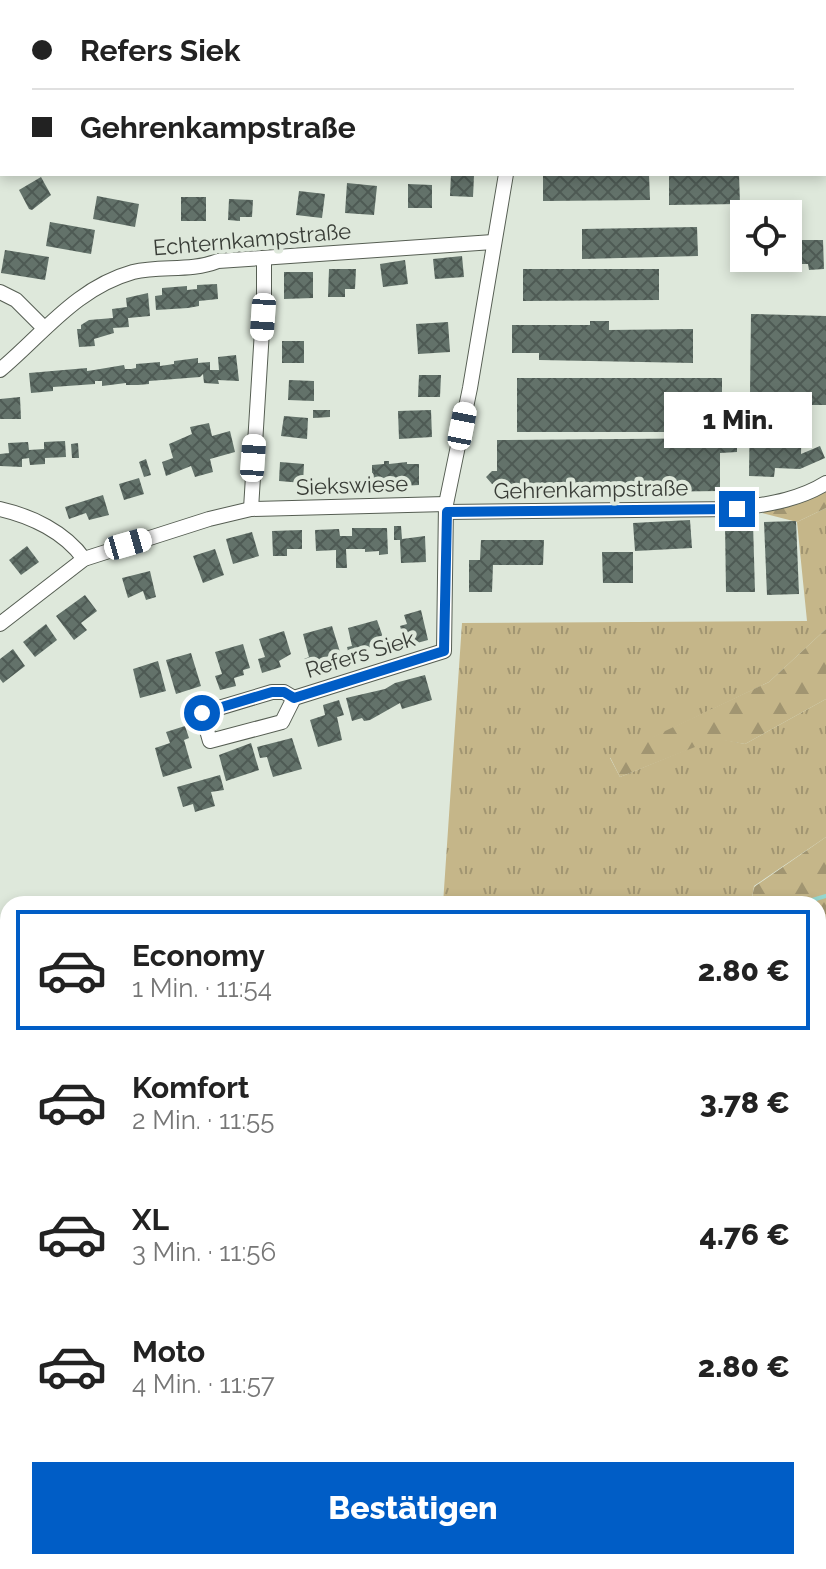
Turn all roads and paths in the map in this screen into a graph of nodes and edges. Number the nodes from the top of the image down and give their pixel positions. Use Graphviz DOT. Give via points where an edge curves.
graph roads {
  1 [pos="506,176"];
  2 [pos="493,242"];
  3 [pos="264,259"];
  4 [pos="0,292"];
  5 [pos="44,328"];
  6 [pos="0,370"];
  7 [pos="826,483"];
  8 [pos="446,508"];
  9 [pos="0,509"];
  10 [pos="251,509"];
  11 [pos="84,559"];
  12 [pos="0,624"];
  13 [pos="294,698"];
  1 -- 2 [label="street"];
  2 -- 3 [label="street, Echternkampstraße"];
  2 -- 8 [label="street"];
  3 -- 5 [label="street, Echternkampstraße" via="132,272 79,298"];
  3 -- 10 [label="street"];
  4 -- 5 [label="street"];
  5 -- 6 [label="street, Echternkampstraße"];
  7 -- 8 [label="street, Gehrenkampstraße" via="776,503 737,509"];
  8 -- 10 [label="street, Siekswiese"];
  8 -- 13 [label="street, Refers Siek" via="444,651"];
  9 -- 11 [label="street" via="50,529"];
  10 -- 11 [label="street, Siekswiese"];
  11 -- 12 [label="street, Siekswiese"];
  13 -- 13 [label="street, Refers Siek" via="272,692 202,713 210,741 282,722"];
}
